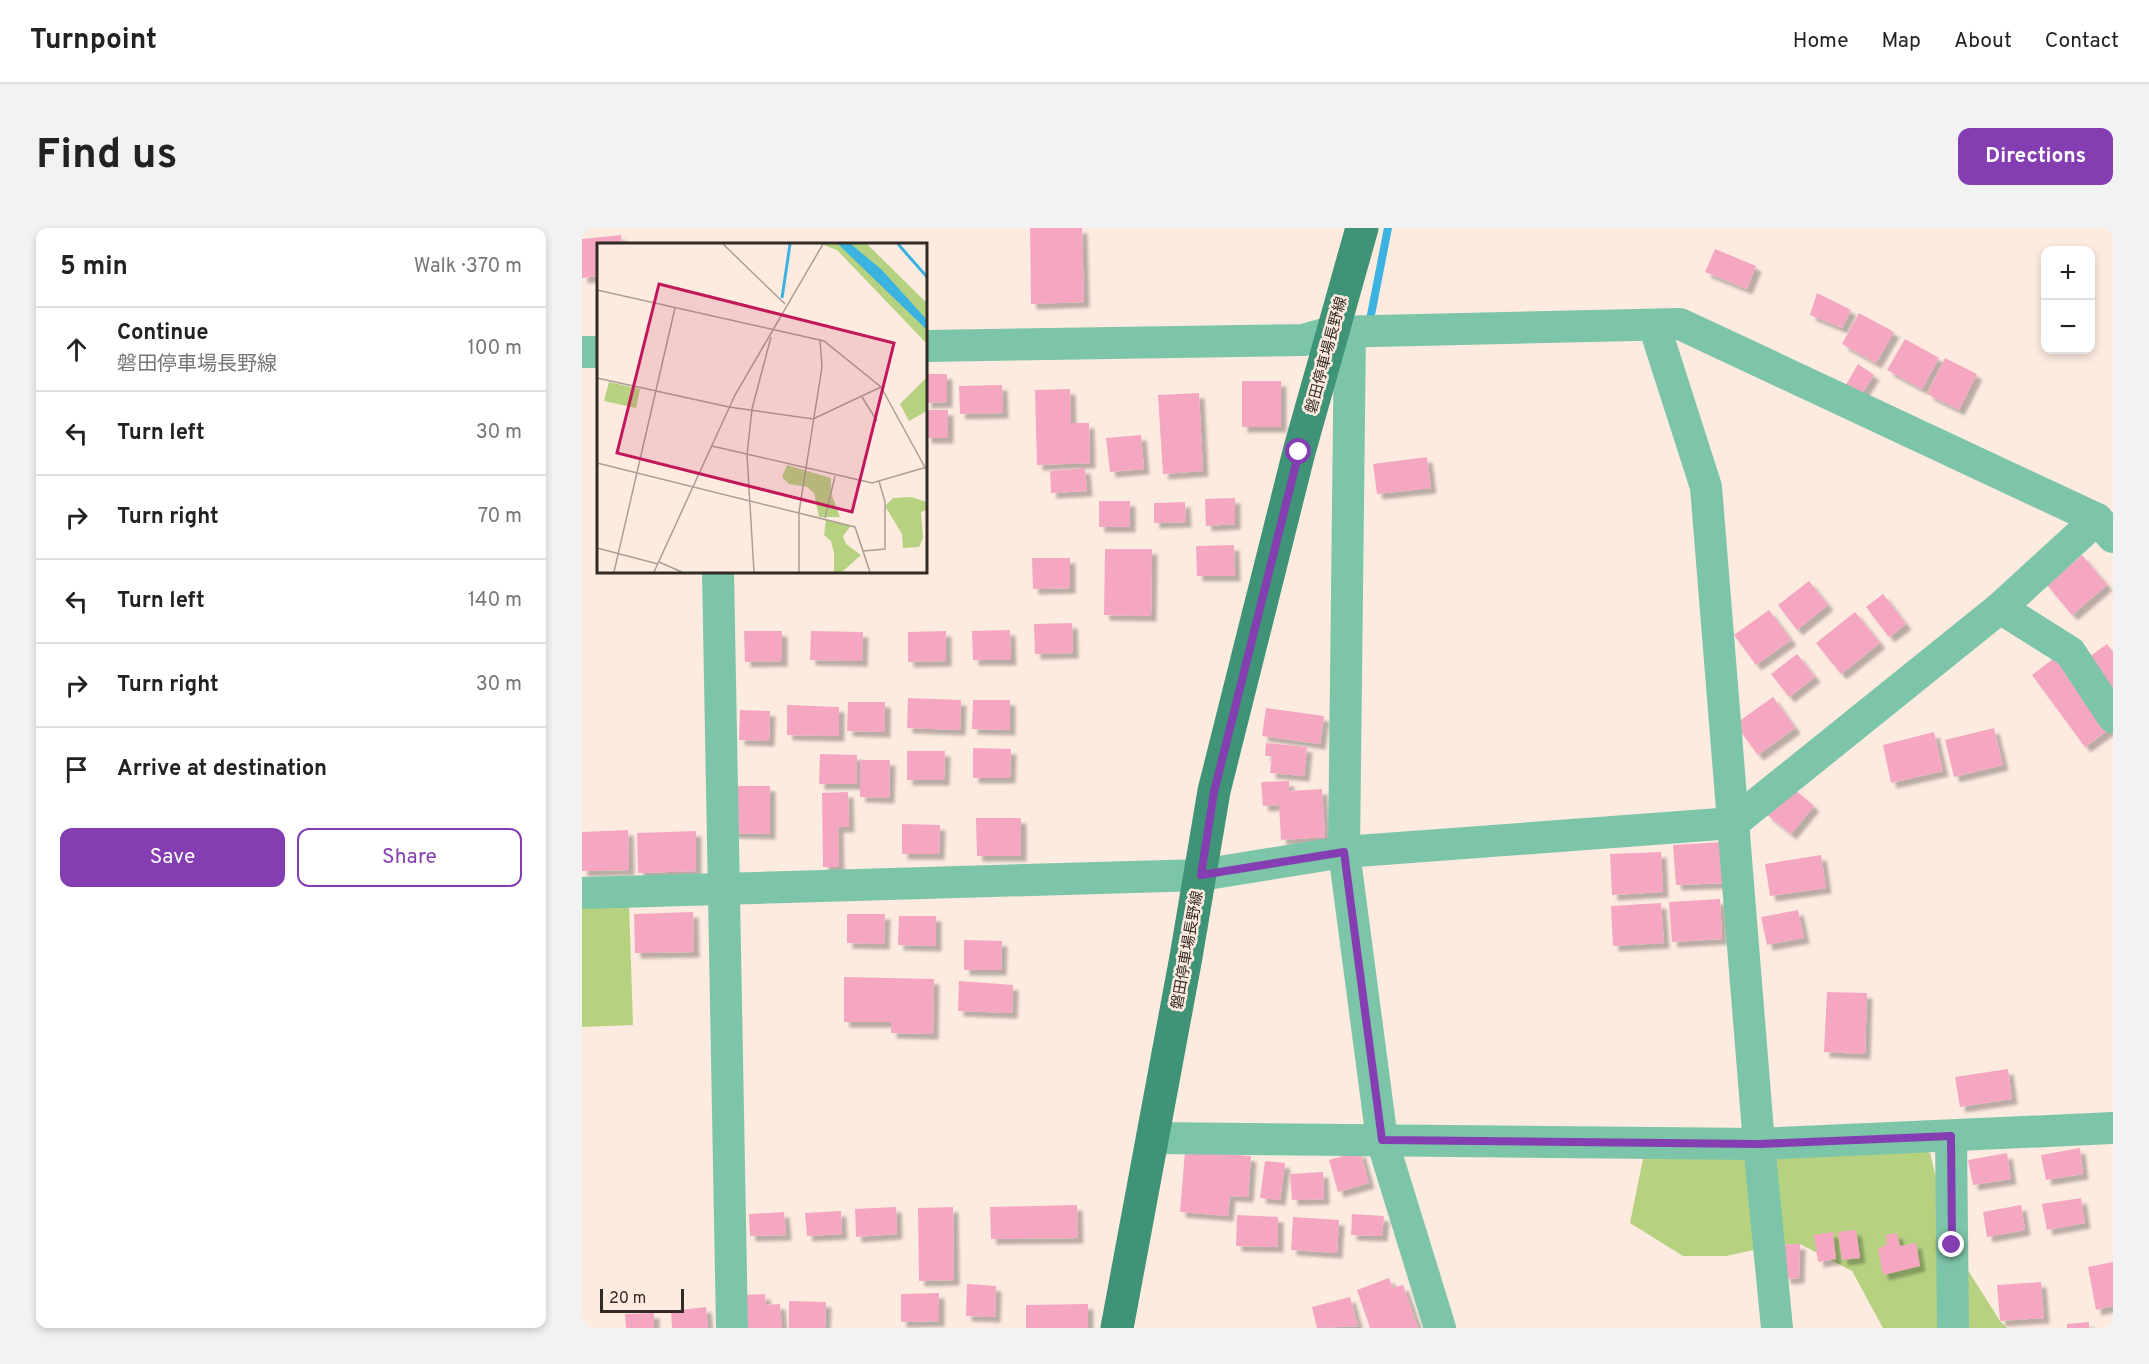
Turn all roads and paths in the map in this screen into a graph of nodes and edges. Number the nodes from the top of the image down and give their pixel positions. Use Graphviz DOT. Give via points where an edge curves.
graph roads {
  1 [pos="1362,228"];
  2 [pos="1654,325"];
  3 [pos="1341,332"];
  4 [pos="927,346"];
  5 [pos="2105,528"];
  6 [pos="718,573"];
  7 [pos="2000,608"];
  8 [pos="2113,717"];
  9 [pos="1733,823"];
  10 [pos="1344,852"];
  11 [pos="1201,875"];
  12 [pos="724,890"];
  13 [pos="582,893"];
  14 [pos="2113,1128"];
  15 [pos="1951,1136"];
  16 [pos="1152,1138"];
  17 [pos="1382,1140"];
  18 [pos="1759,1144"];
  19 [pos="732,1328"];
  20 [pos="1117,1328"];
  21 [pos="1440,1328"];
  22 [pos="1777,1328"];
  23 [pos="1953,1328"];
  1 -- 3 [label="main road, 磐田停車場長野線"];
  2 -- 3 [label="street"];
  2 -- 5 [label="street" via="1680,324"];
  2 -- 9 [label="street" via="1706,487"];
  3 -- 4 [label="street" via="1303,340"];
  3 -- 10 [label="street"];
  3 -- 11 [label="main road, 磐田停車場長野線" via="1222,757"];
  5 -- 7 [label="street"];
  6 -- 12 [label="street"];
  7 -- 8 [label="street" via="2070,652"];
  7 -- 9 [label="street"];
  9 -- 10 [label="street"];
  9 -- 18 [label="street"];
  10 -- 11 [label="street"];
  10 -- 17 [label="street"];
  11 -- 12 [label="street"];
  11 -- 16 [label="main road, 磐田停車場長野線"];
  12 -- 13 [label="street"];
  12 -- 19 [label="street"];
  14 -- 15 [label="street"];
  15 -- 18 [label="street"];
  15 -- 23 [label="street"];
  16 -- 17 [label="street"];
  16 -- 20 [label="main road, 磐田停車場長野線"];
  17 -- 18 [label="street"];
  17 -- 21 [label="street"];
  18 -- 22 [label="street"];
}
